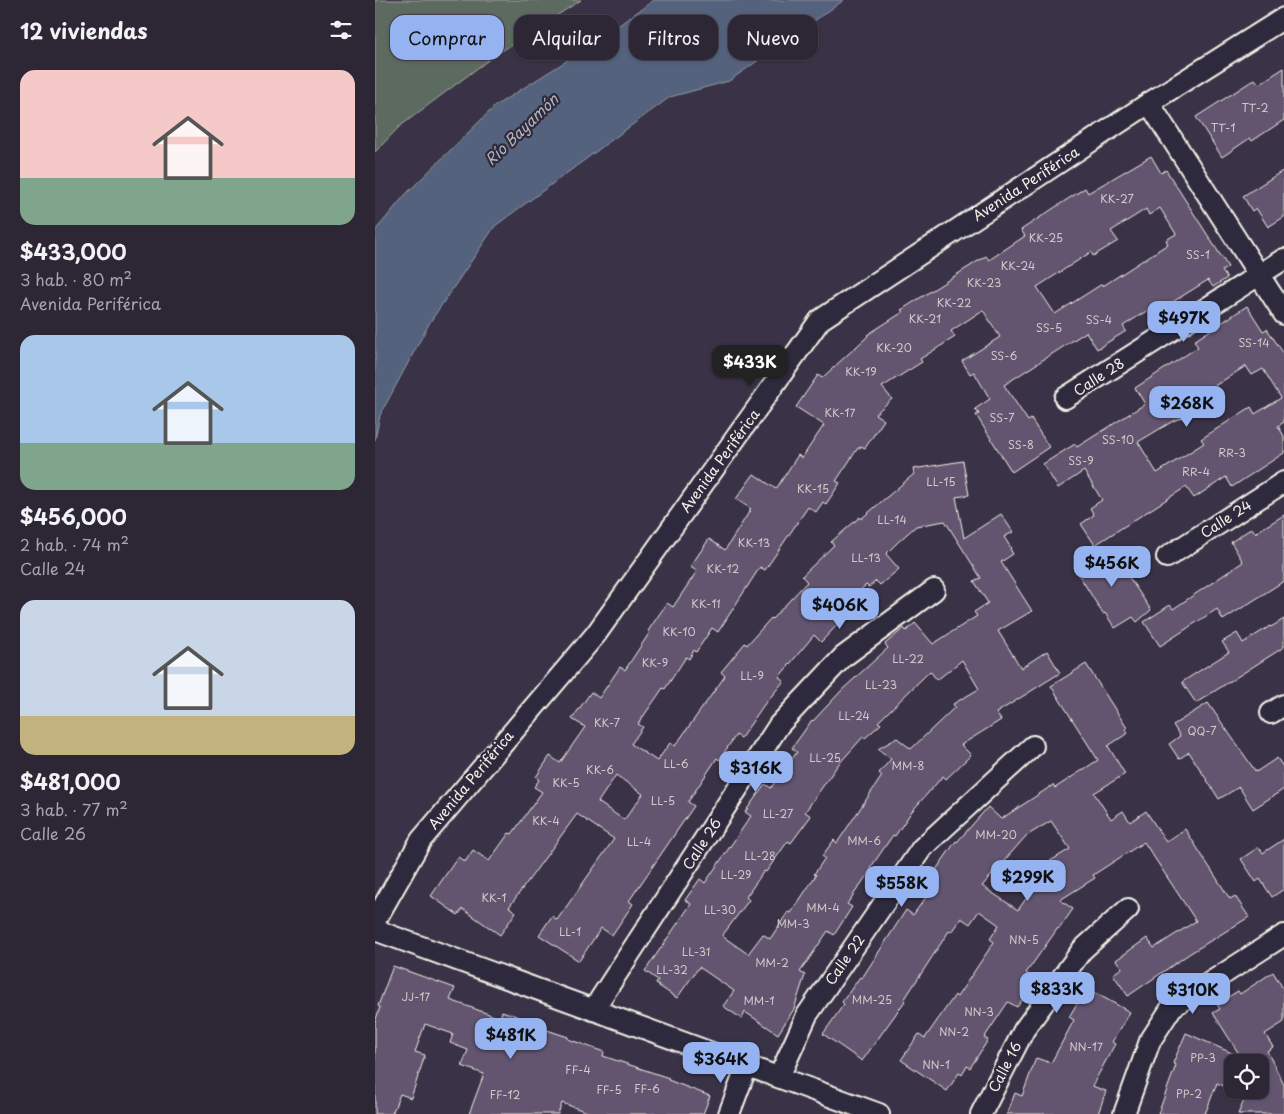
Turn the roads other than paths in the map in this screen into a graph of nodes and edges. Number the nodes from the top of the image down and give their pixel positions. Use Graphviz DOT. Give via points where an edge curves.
graph roads {
  1 [pos="1284,18"];
  2 [pos="1149,103"];
  3 [pos="1284,259"];
  4 [pos="1259,275"];
  5 [pos="1284,314"];
  6 [pos="1065,398"];
  7 [pos="1284,482"];
  8 [pos="1167,557"];
  9 [pos="934,590"];
  10 [pos="1033,746"];
  11 [pos="1128,909"];
  12 [pos="375,921"];
  13 [pos="375,930"];
  14 [pos="1284,934"];
  15 [pos="593,1010"];
  16 [pos="747,1066"];
  17 [pos="779,1077"];
  18 [pos="729,1114"];
  19 [pos="879,1114"];
  20 [pos="981,1114"];
  21 [pos="1124,1114"];
  1 -- 2 [label="street, Avenida Periférica"];
  2 -- 4 [label="street"];
  2 -- 12 [label="street, Avenida Periférica" via="820,320 596,634 421,840"];
  3 -- 4 [label="street, Calle 28"];
  4 -- 5 [label="street"];
  4 -- 6 [label="street, Calle 28"];
  7 -- 8 [label="street, Calle 24"];
  9 -- 15 [label="street, Calle 26" via="843,657 779,725"];
  10 -- 17 [label="street, Calle 22" via="922,848 807,1015"];
  11 -- 20 [label="street, Calle 16" via="1082,950 1029,1022"];
  13 -- 15 [label="street"];
  14 -- 21 [label="street" via="1172,1007 1150,1041"];
  15 -- 16 [label="street"];
  16 -- 17 [label="street"];
  16 -- 18 [label="street"];
  17 -- 19 [label="street"];
}
